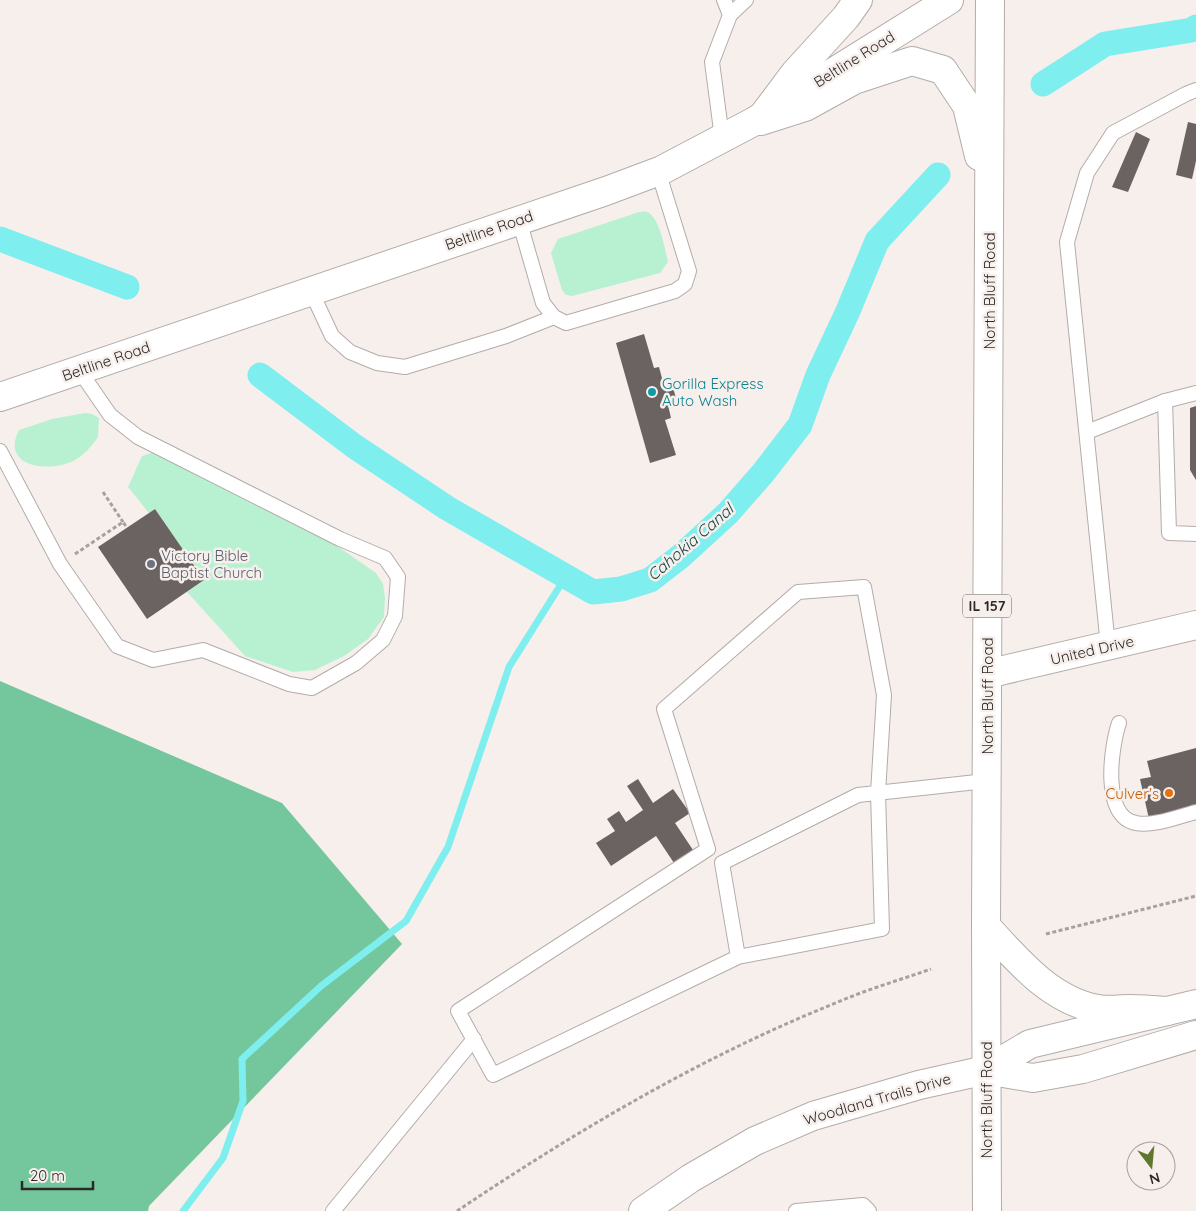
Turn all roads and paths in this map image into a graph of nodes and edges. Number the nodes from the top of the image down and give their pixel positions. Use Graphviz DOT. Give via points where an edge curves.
graph roads {
  1 [pos="724,0"];
  2 [pos="746,0"];
  3 [pos="858,0"];
  4 [pos="949,0"];
  5 [pos="990,0"];
  6 [pos="730,15"];
  7 [pos="1196,90"];
  8 [pos="758,119"];
  9 [pos="722,138"];
  10 [pos="658,171"];
  11 [pos="989,209"];
  12 [pos="519,220"];
  13 [pos="311,291"];
  14 [pos="554,317"];
  15 [pos="79,370"];
  16 [pos="1196,393"];
  17 [pos="0,397"];
  18 [pos="1165,401"];
  19 [pos="1087,432"];
  20 [pos="0,451"];
  21 [pos="103,492"];
  22 [pos="123,522"];
  23 [pos="127,528"];
  24 [pos="1196,534"];
  25 [pos="60,564"];
  26 [pos="1196,625"];
  27 [pos="1108,646"];
  28 [pos="987,674"];
  29 [pos="1119,724"];
  30 [pos="986,781"];
  31 [pos="878,793"];
  32 [pos="1196,812"];
  33 [pos="708,849"];
  34 [pos="722,863"];
  35 [pos="1196,896"];
  36 [pos="986,926"];
  37 [pos="1046,934"];
  38 [pos="738,957"];
  39 [pos="931,969"];
  40 [pos="1196,1004"];
  41 [pos="1168,1011"];
  42 [pos="1196,1035"];
  43 [pos="474,1040"];
  44 [pos="986,1070"];
  45 [pos="333,1211"];
  46 [pos="457,1211"];
  47 [pos="643,1211"];
  48 [pos="796,1211"];
  49 [pos="869,1211"];
  50 [pos="987,1211"];
  1 -- 6 [label="lane"];
  2 -- 6 [label="lane"];
  3 -- 8 [label="main road"];
  4 -- 8 [label="main road, Beltline Road"];
  5 -- 11 [label="main road, North Bluff Road / IL 157"];
  6 -- 9 [label="lane" via="712,62"];
  7 -- 19 [label="lane" via="1113,133 1087,173 1068,242"];
  8 -- 9 [label="main road, Beltline Road"];
  8 -- 11 [label="main road" via="761,121 805,107 854,80 912,61 943,70 967,106"];
  9 -- 10 [label="main road, Beltline Road"];
  10 -- 12 [label="main road, Beltline Road"];
  10 -- 14 [label="lane" via="689,271 685,284 675,291 566,323"];
  11 -- 28 [label="main road, North Bluff Road / IL 157"];
  12 -- 13 [label="main road, Beltline Road"];
  12 -- 14 [label="lane" via="543,303"];
  13 -- 14 [label="lane" via="332,336 350,352 377,363 405,367 506,336"];
  13 -- 15 [label="main road, Beltline Road"];
  15 -- 17 [label="main road, Beltline Road"];
  15 -- 25 [label="lane" via="110,415 138,437 340,540 385,558 398,577 395,616 383,640 356,663 312,688 289,684 203,650 153,660 116,646"];
  16 -- 18 [label="lane"];
  18 -- 19 [label="lane"];
  18 -- 24 [label="lane" via="1169,533"];
  19 -- 27 [label="lane"];
  20 -- 25 [label="lane"];
  21 -- 22 [label="path"];
  22 -- 23 [label="path"];
  22 -- 25 [label="path"];
  26 -- 27 [label="main road, United Drive"];
  27 -- 28 [label="main road, United Drive"];
  28 -- 30 [label="main road, North Bluff Road / IL 157"];
  29 -- 32 [label="lane" via="1112,744 1112,794 1117,810 1126,819 1145,824"];
  30 -- 31 [label="lane"];
  30 -- 36 [label="main road, North Bluff Road / IL 157"];
  31 -- 33 [label="lane" via="884,695 864,587 798,592 664,709"];
  31 -- 34 [label="lane" via="858,795"];
  31 -- 38 [label="lane" via="882,929"];
  33 -- 34 [label="lane"];
  33 -- 43 [label="lane" via="458,1011"];
  34 -- 38 [label="lane"];
  35 -- 37 [label="path"];
  36 -- 41 [label="main road" via="1059,995 1079,1005 1100,1010"];
  36 -- 44 [label="main road, North Bluff Road / IL 157"];
  38 -- 43 [label="lane" via="493,1075"];
  39 -- 46 [label="path" via="815,1011 676,1077 590,1126"];
  40 -- 41 [label="main road"];
  41 -- 44 [label="main road" via="1030,1044"];
  42 -- 44 [label="main road" via="1083,1070 1033,1078"];
  43 -- 45 [label="lane"];
  44 -- 47 [label="main road, Woodland Trails Drive" via="919,1085 812,1116 755,1141 691,1178"];
  44 -- 50 [label="main road, North Bluff Road / IL 157"];
  48 -- 49 [label="lane" via="863,1205"];
}
